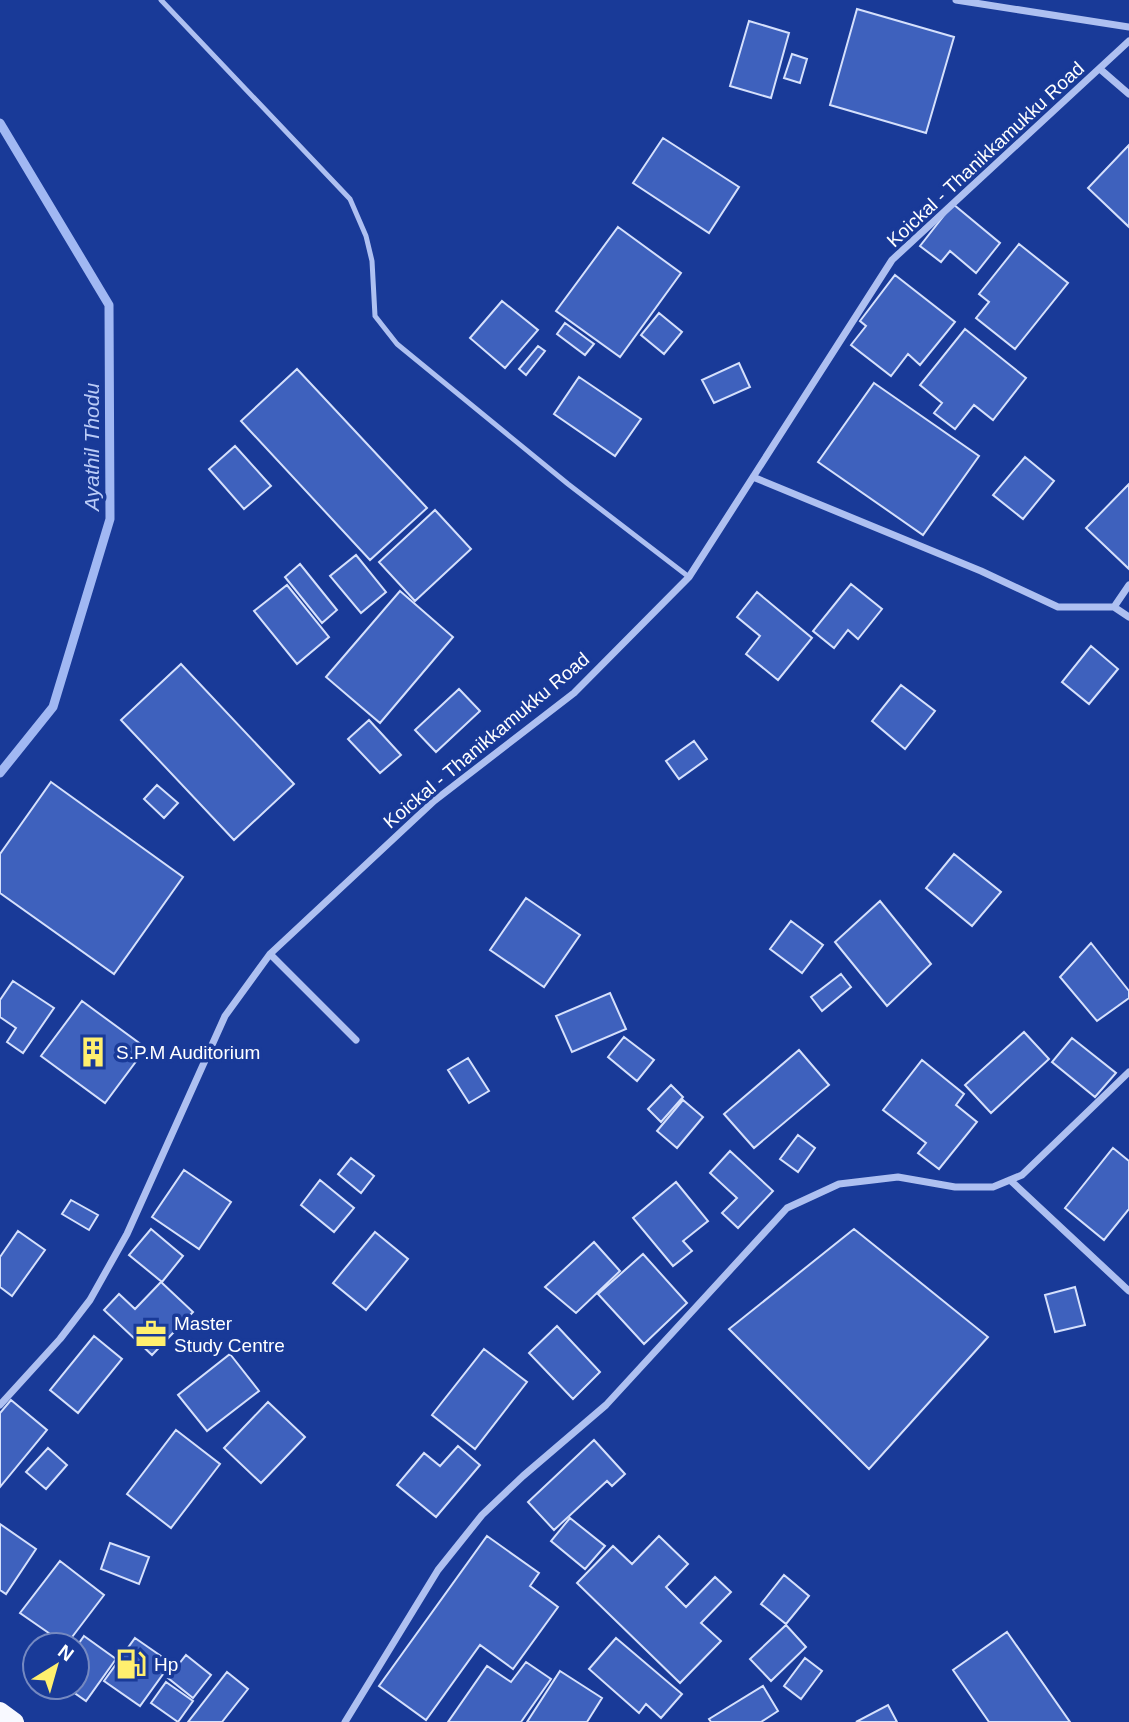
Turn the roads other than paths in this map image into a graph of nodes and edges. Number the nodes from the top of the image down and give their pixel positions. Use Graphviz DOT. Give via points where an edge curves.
graph roads {
  1 [pos="161,0"];
  2 [pos="956,0"];
  3 [pos="1129,27"];
  4 [pos="1129,41"];
  5 [pos="1100,69"];
  6 [pos="1129,94"];
  7 [pos="753,477"];
  8 [pos="689,577"];
  9 [pos="1129,585"];
  10 [pos="1114,607"];
  11 [pos="1129,617"];
  12 [pos="270,954"];
  13 [pos="356,1040"];
  14 [pos="1129,1072"];
  15 [pos="1010,1180"];
  16 [pos="1129,1290"];
  17 [pos="0,1405"];
  18 [pos="0,1711"];
  19 [pos="15,1722"];
  20 [pos="345,1722"];
  1 -- 8 [label="lane" via="350,199 372,261 375,316 397,344"];
  2 -- 3 [label="street"];
  4 -- 5 [label="street, Koickal - Thanikkamukku Road"];
  5 -- 6 [label="street"];
  5 -- 7 [label="street, Koickal - Thanikkamukku Road" via="892,260"];
  7 -- 8 [label="street, Koickal - Thanikkamukku Road"];
  7 -- 10 [label="street" via="1058,607"];
  8 -- 12 [label="street, Koickal - Thanikkamukku Road" via="574,693 434,801"];
  9 -- 10 [label="street"];
  10 -- 11 [label="street"];
  12 -- 13 [label="street"];
  12 -- 17 [label="street, Koickal - Thanikkamukku Road" via="225,1016 127,1234 90,1300"];
  14 -- 15 [label="street" via="1022,1175"];
  15 -- 16 [label="street"];
  15 -- 20 [label="street" via="993,1187 898,1177 839,1184 788,1208 606,1405 482,1515 438,1570"];
  18 -- 19 [label="main road"];
}
